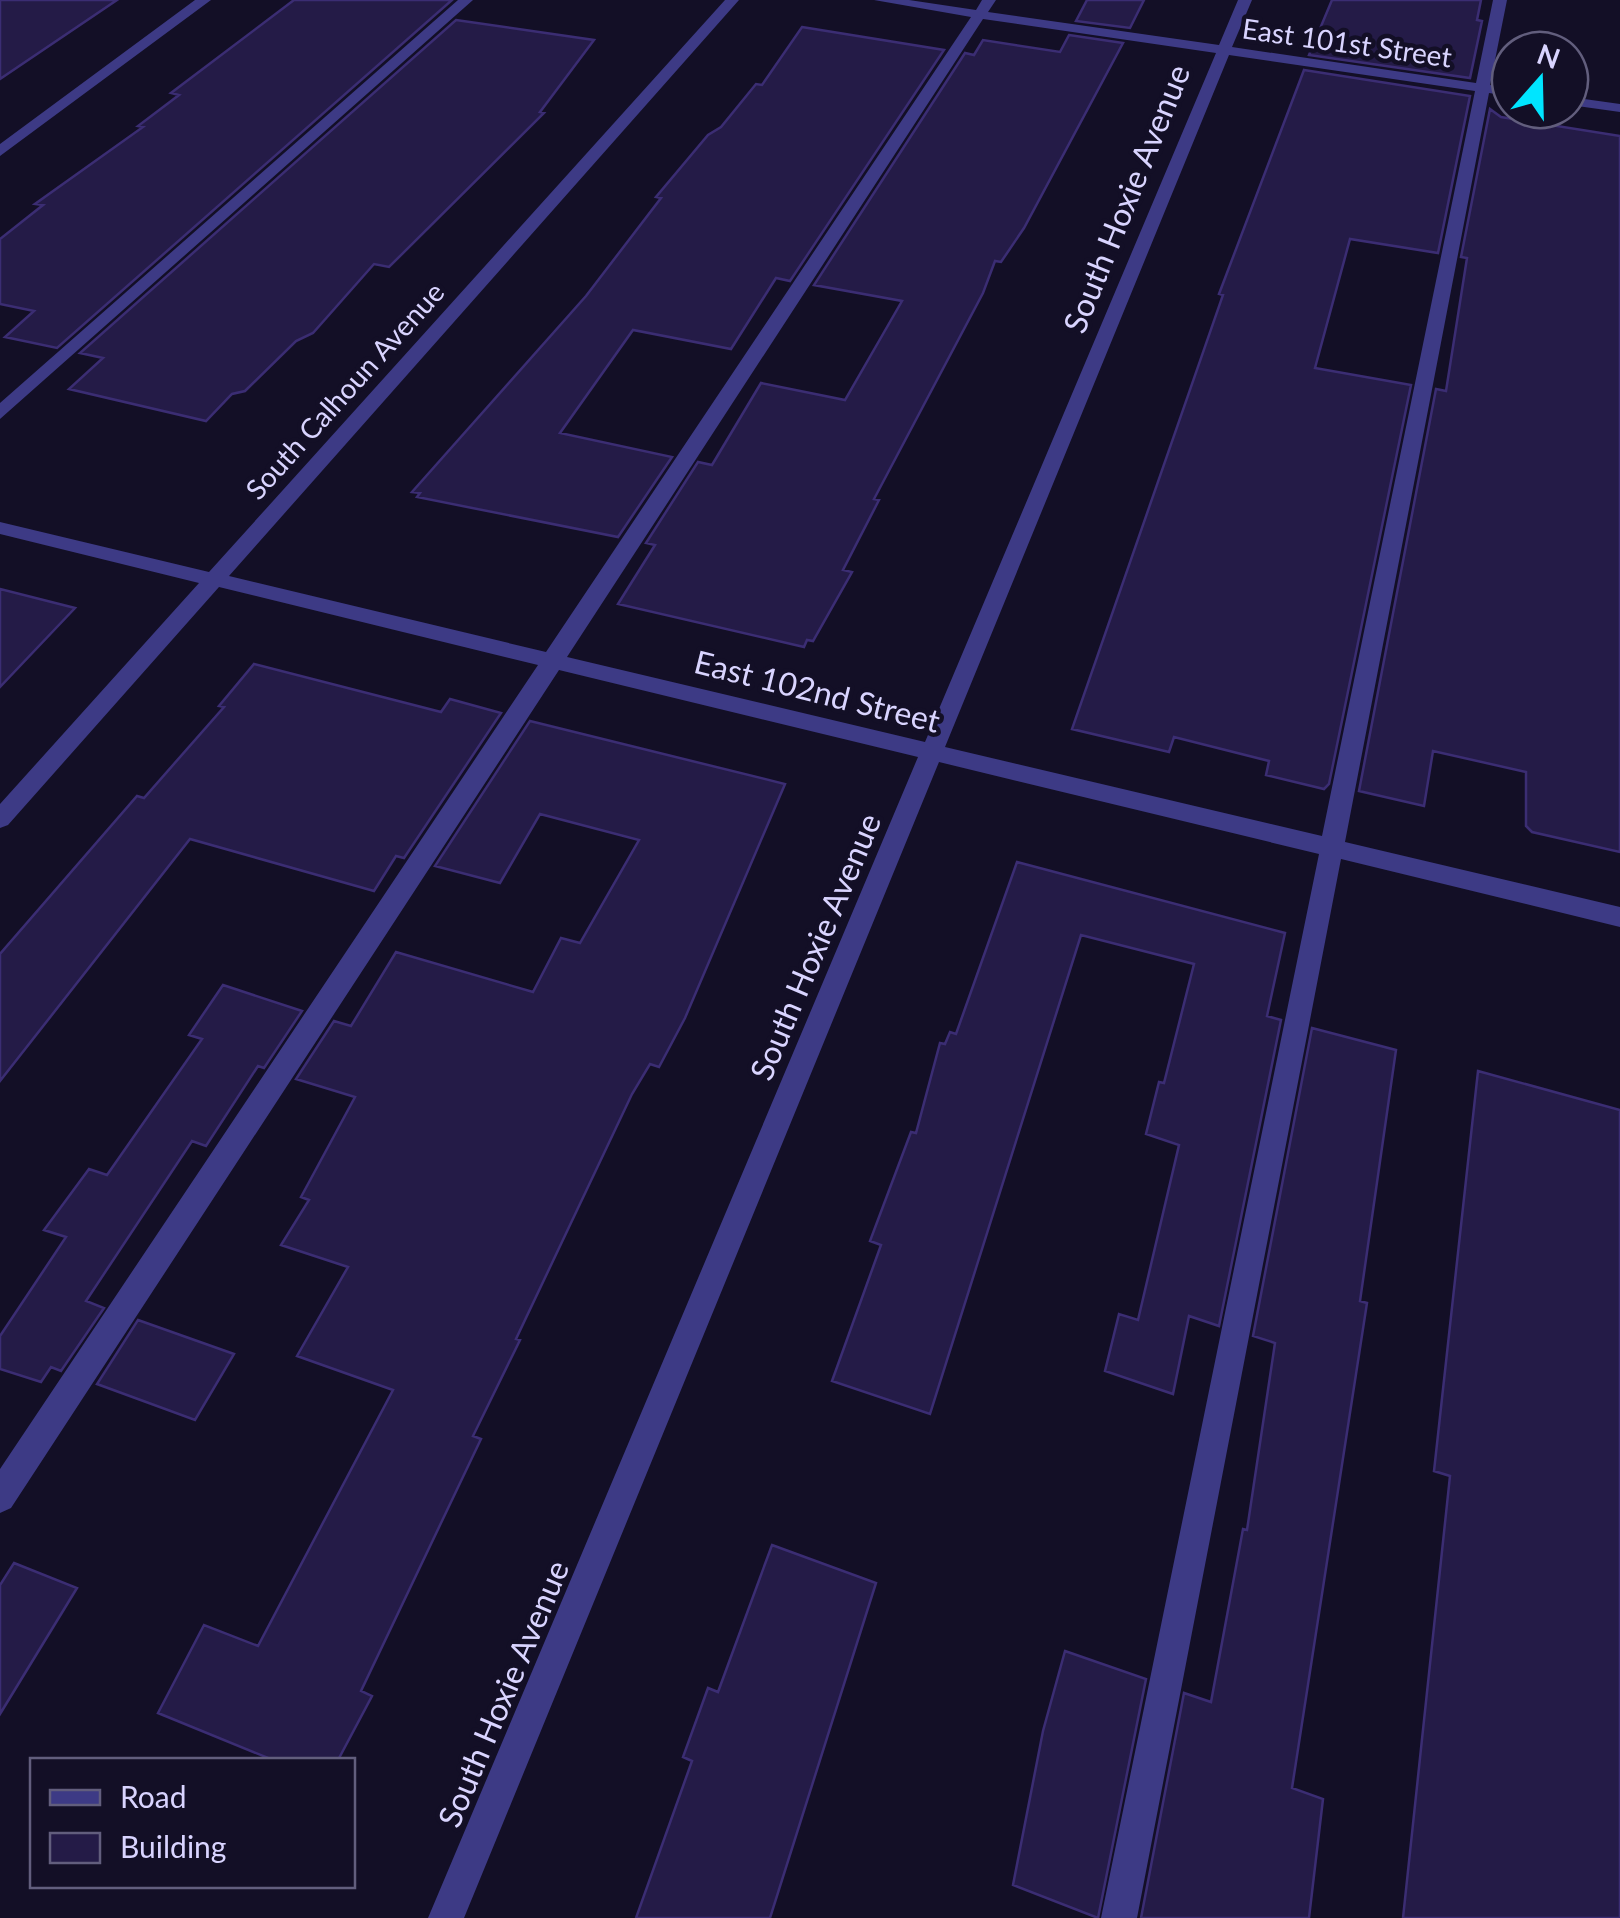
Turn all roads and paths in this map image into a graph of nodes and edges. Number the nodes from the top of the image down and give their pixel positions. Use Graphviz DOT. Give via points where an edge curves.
graph roads {
  1 [pos="204,0"];
  2 [pos="466,0"];
  3 [pos="732,0"];
  4 [pos="881,0"];
  5 [pos="1245,0"];
  6 [pos="1500,0"];
  7 [pos="984,7"];
  8 [pos="1224,50"];
  9 [pos="1483,88"];
  10 [pos="1490,89"];
  11 [pos="1590,103"];
  12 [pos="1620,108"];
  13 [pos="0,151"];
  14 [pos="0,413"];
  15 [pos="0,528"];
  16 [pos="214,580"];
  17 [pos="552,661"];
  18 [pos="933,753"];
  19 [pos="0,819"];
  20 [pos="1332,848"];
  21 [pos="1620,917"];
  22 [pos="0,1497"];
  23 [pos="446,1918"];
  24 [pos="1119,1918"];
  1 -- 13 [label="street"];
  2 -- 14 [label="street"];
  3 -- 16 [label="street, South Calhoun Avenue"];
  4 -- 7 [label="street, East 101st Street"];
  5 -- 8 [label="street, South Hoxie Avenue"];
  6 -- 9 [label="street"];
  7 -- 8 [label="street, East 101st Street"];
  7 -- 17 [label="street"];
  8 -- 9 [label="street, East 101st Street"];
  8 -- 18 [label="street, South Hoxie Avenue"];
  9 -- 10 [label="street, East 101st Street"];
  9 -- 20 [label="street"];
  11 -- 12 [label="street"];
  15 -- 16 [label="street, East 102nd Street"];
  16 -- 17 [label="street, East 102nd Street"];
  16 -- 19 [label="street, South Calhoun Avenue"];
  17 -- 18 [label="street, East 102nd Street"];
  17 -- 22 [label="street"];
  18 -- 20 [label="street, East 102nd Street"];
  18 -- 23 [label="street, South Hoxie Avenue"];
  20 -- 21 [label="street, East 102nd Street"];
  20 -- 24 [label="street"];
}
